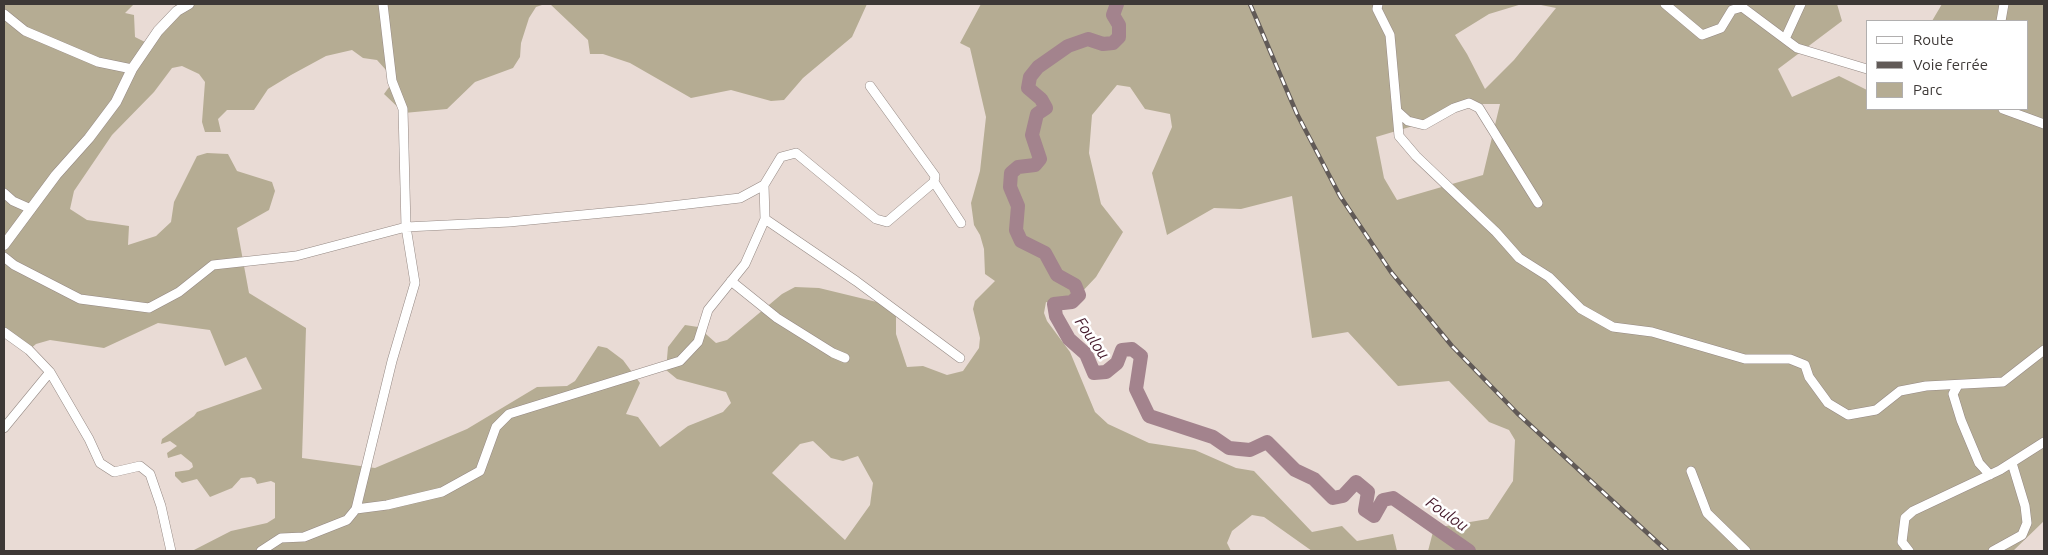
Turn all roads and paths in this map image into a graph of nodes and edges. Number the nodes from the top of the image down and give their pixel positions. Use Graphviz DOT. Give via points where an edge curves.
graph roads {
  1 [pos="189,4"];
  2 [pos="383,4"];
  3 [pos="1378,4"];
  4 [pos="1665,4"];
  5 [pos="1802,4"];
  6 [pos="2004,4"];
  7 [pos="178,7"];
  8 [pos="4,14"];
  9 [pos="2001,20"];
  10 [pos="1786,39"];
  11 [pos="132,69"];
  12 [pos="1866,69"];
  13 [pos="870,86"];
  14 [pos="2006,110"];
  15 [pos="1397,111"];
  16 [pos="2044,124"];
  17 [pos="934,182"];
  18 [pos="764,185"];
  19 [pos="4,193"];
  20 [pos="1538,203"];
  21 [pos="31,209"];
  22 [pos="765,219"];
  23 [pos="961,223"];
  24 [pos="406,226"];
  25 [pos="4,245"];
  26 [pos="4,256"];
  27 [pos="731,281"];
  28 [pos="4,332"];
  29 [pos="2044,350"];
  30 [pos="845,358"];
  31 [pos="960,358"];
  32 [pos="50,372"];
  33 [pos="1958,385"];
  34 [pos="4,428"];
  35 [pos="2044,442"];
  36 [pos="2012,463"];
  37 [pos="1691,471"];
  38 [pos="1990,475"];
  39 [pos="356,509"];
  40 [pos="171,551"];
  41 [pos="261,551"];
  42 [pos="1746,551"];
  43 [pos="1909,551"];
  44 [pos="1993,551"];
  1 -- 7 [label="street"];
  2 -- 24 [label="street" via="392,81 403,109"];
  3 -- 15 [label="street" via="1390,35"];
  4 -- 10 [label="street" via="1702,35 1720,28 1732,10 1742,7"];
  5 -- 10 [label="street"];
  6 -- 9 [label="street"];
  7 -- 11 [label="street"];
  8 -- 11 [label="street" via="26,31 98,62"];
  10 -- 12 [label="street" via="1797,48"];
  11 -- 21 [label="street" via="116,102"];
  13 -- 17 [label="street" via="935,176"];
  14 -- 16 [label="street"];
  15 -- 20 [label="street" via="1408,121 1424,125 1469,103 1479,108"];
  15 -- 33 [label="street" via="1399,136 1416,156 1519,258 1549,277 1581,309 1613,326 1652,332 1745,359 1790,359 1805,365 1809,377 1828,403 1848,415 1876,410 1900,392 1926,386"];
  17 -- 18 [label="street" via="887,222 876,219 796,153 781,157"];
  17 -- 23 [label="street"];
  18 -- 22 [label="street"];
  18 -- 24 [label="street" via="740,198 645,209 509,222"];
  19 -- 21 [label="street"];
  21 -- 25 [label="street"];
  22 -- 27 [label="street" via="745,264"];
  22 -- 31 [label="street"];
  24 -- 26 [label="street" via="296,256 213,265 179,292 149,308 80,299 14,265"];
  24 -- 39 [label="street" via="416,284 392,361"];
  27 -- 30 [label="street" via="777,318"];
  27 -- 39 [label="street" via="708,310 698,342 680,361 509,414 496,427 480,471 442,492"];
  28 -- 32 [label="street" via="29,350"];
  29 -- 33 [label="street" via="2003,382"];
  32 -- 34 [label="street"];
  32 -- 40 [label="street" via="100,463 114,472 140,466 150,474"];
  33 -- 38 [label="street" via="1953,394 1961,420 1979,463"];
  35 -- 36 [label="street"];
  36 -- 38 [label="street"];
  36 -- 44 [label="street" via="2027,523 2022,535"];
  37 -- 42 [label="street" via="1707,513"];
  38 -- 43 [label="street" via="1913,511 1905,518 1902,542"];
  39 -- 41 [label="street" via="347,520 304,537 281,538"];
}
